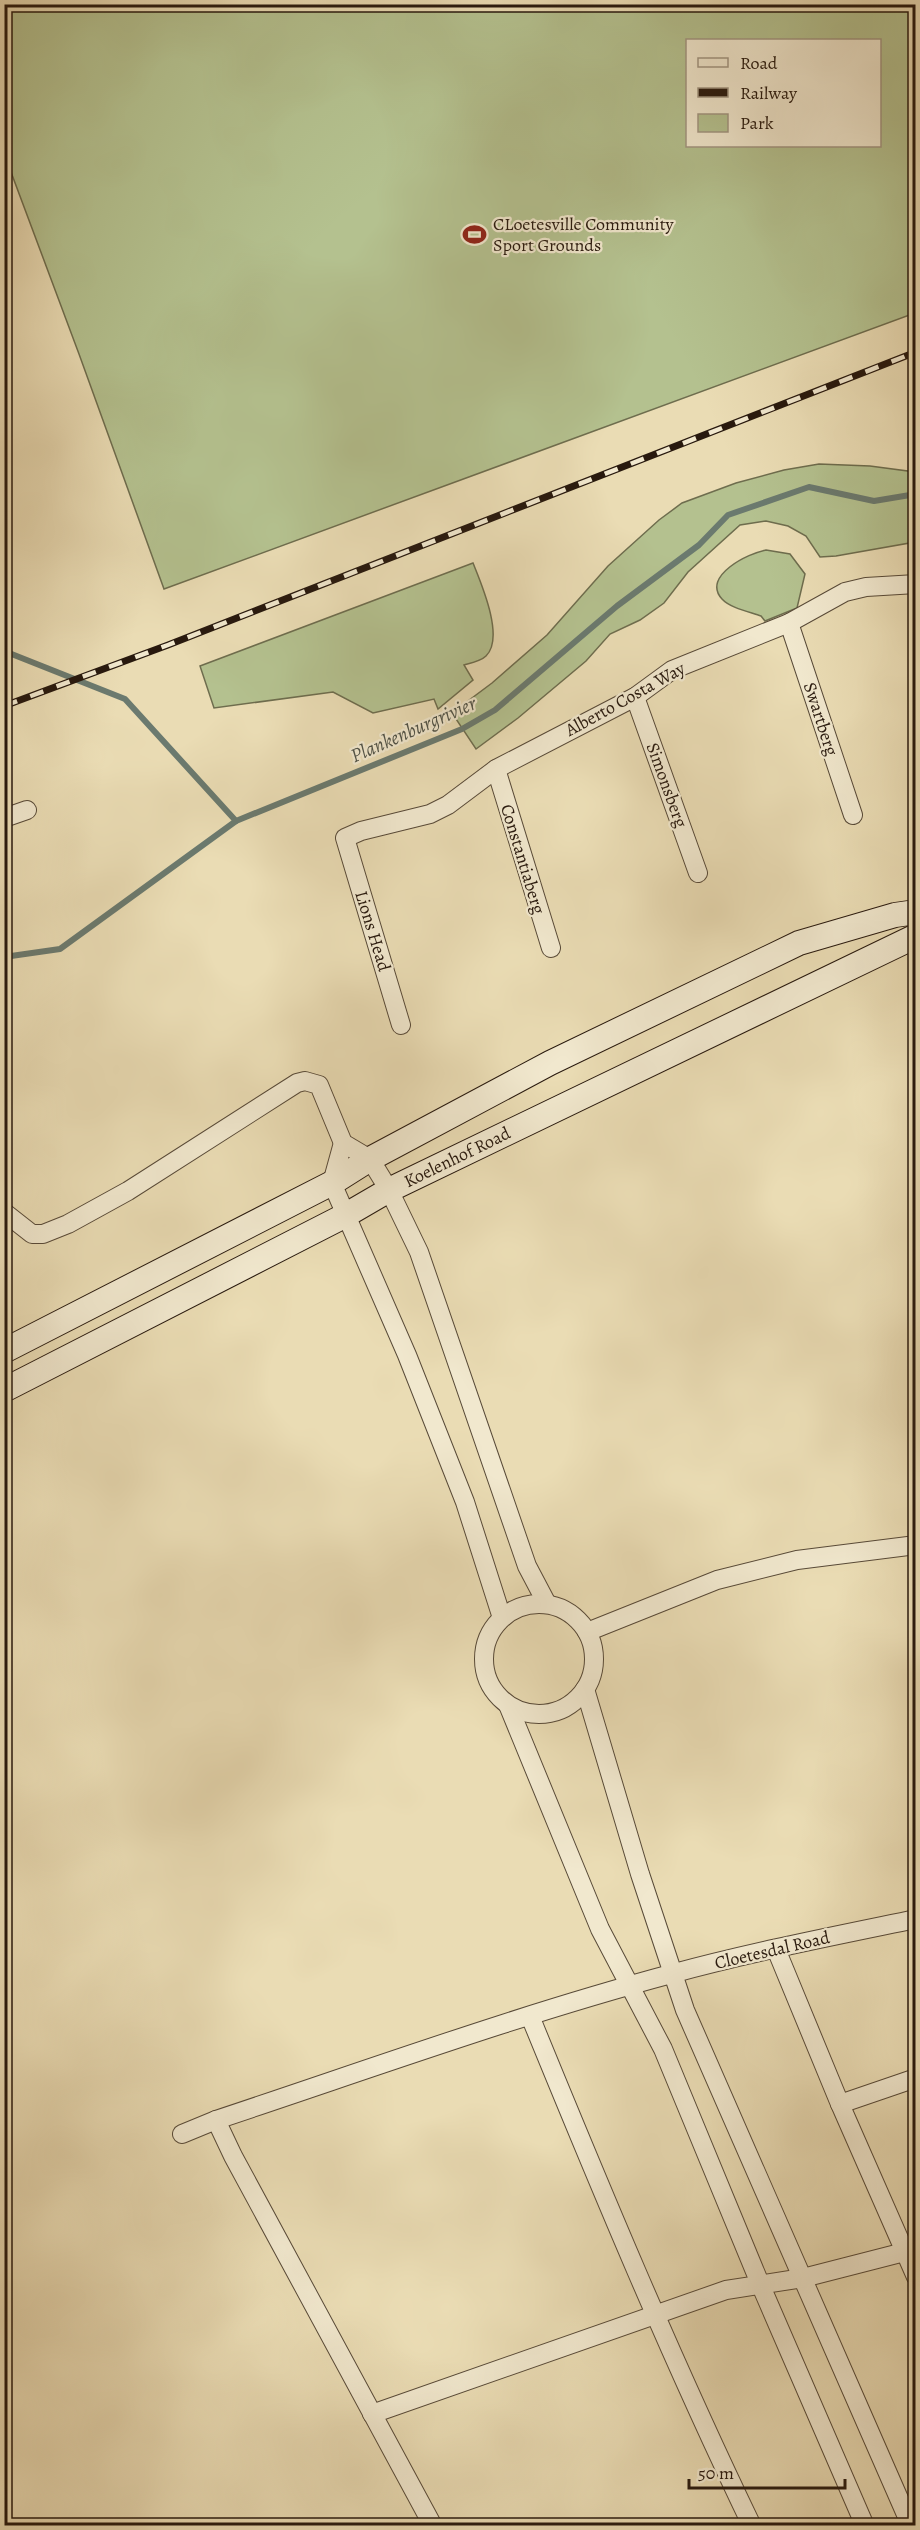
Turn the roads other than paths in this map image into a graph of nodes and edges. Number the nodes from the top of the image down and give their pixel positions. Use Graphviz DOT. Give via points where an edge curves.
graph roads {
  1 [pos="915,584"];
  2 [pos="789,623"];
  3 [pos="636,697"];
  4 [pos="496,769"];
  5 [pos="27,810"];
  6 [pos="853,815"];
  7 [pos="4,818"];
  8 [pos="345,838"];
  9 [pos="698,873"];
  10 [pos="915,912"];
  11 [pos="915,936"];
  12 [pos="551,948"];
  13 [pos="401,1025"];
  14 [pos="343,1143"];
  15 [pos="370,1159"];
  16 [pos="332,1183"];
  17 [pos="389,1190"];
  18 [pos="4,1212"];
  19 [pos="346,1215"];
  20 [pos="4,1351"];
  21 [pos="4,1390"];
  22 [pos="915,1545"];
  23 [pos="547,1604"];
  24 [pos="502,1618"];
  25 [pos="587,1632"];
  26 [pos="585,1689"];
  27 [pos="508,1705"];
  28 [pos="915,1919"];
  29 [pos="776,1949"];
  30 [pos="673,1973"];
  31 [pos="630,1986"];
  32 [pos="530,2016"];
  33 [pos="915,2078"];
  34 [pos="840,2104"];
  35 [pos="216,2120"];
  36 [pos="182,2134"];
  37 [pos="910,2250"];
  38 [pos="915,2277"];
  39 [pos="803,2278"];
  40 [pos="761,2286"];
  41 [pos="654,2314"];
  42 [pos="372,2414"];
  43 [pos="433,2526"];
  44 [pos="752,2526"];
  45 [pos="865,2526"];
  46 [pos="911,2526"];
  1 -- 2 [label="street, Alberto Costa Way" via="845,592"];
  2 -- 3 [label="street, Alberto Costa Way" via="672,670"];
  2 -- 6 [label="street, Swartberg"];
  3 -- 4 [label="street, Alberto Costa Way"];
  3 -- 9 [label="street, Simonsberg"];
  4 -- 8 [label="street, Alberto Costa Way" via="430,814"];
  4 -- 12 [label="street, Constantiaberg"];
  5 -- 7 [label="street"];
  8 -- 13 [label="street, Lions Head"];
  10 -- 15 [label="main road, Koelenhof Road" via="799,943 550,1063"];
  11 -- 17 [label="main road, Koelenhof Road"];
  14 -- 15 [label="street"];
  14 -- 16 [label="street"];
  14 -- 18 [label="street" via="319,1085 305,1081 68,1224 32,1234"];
  15 -- 16 [label="main road, Koelenhof Road"];
  15 -- 17 [label="street"];
  16 -- 19 [label="street"];
  16 -- 20 [label="main road, Koelenhof Road"];
  17 -- 19 [label="main road, Koelenhof Road"];
  17 -- 23 [label="street" via="419,1252 527,1566"];
  19 -- 21 [label="main road, Koelenhof Road"];
  19 -- 24 [label="street" via="465,1502"];
  22 -- 25 [label="street" via="798,1560 717,1580"];
  23 -- 24 [label="street" via="531,1604"];
  23 -- 25 [label="street" via="577,1619"];
  24 -- 27 [label="street" via="485,1647 484,1664 496,1694"];
  25 -- 26 [label="street" via="594,1661"];
  26 -- 27 [label="street" via="574,1702 541,1714"];
  26 -- 30 [label="street"];
  27 -- 31 [label="street" via="600,1929"];
  28 -- 29 [label="street, Cloetesdal Road"];
  29 -- 30 [label="street, Cloetesdal Road"];
  29 -- 34 [label="street"];
  30 -- 31 [label="street, Cloetesdal Road"];
  30 -- 39 [label="street"];
  31 -- 32 [label="street, Cloetesdal Road"];
  31 -- 40 [label="street" via="663,2049"];
  32 -- 35 [label="street, Cloetesdal Road"];
  32 -- 41 [label="street"];
  33 -- 34 [label="street"];
  34 -- 37 [label="street"];
  35 -- 36 [label="street, Cloetesdal Road"];
  35 -- 42 [label="street"];
  37 -- 38 [label="street"];
  37 -- 39 [label="street"];
  39 -- 40 [label="street"];
  39 -- 46 [label="street"];
  40 -- 41 [label="street" via="726,2290"];
  40 -- 45 [label="street"];
  41 -- 42 [label="street"];
  41 -- 44 [label="street"];
  42 -- 43 [label="street"];
}
